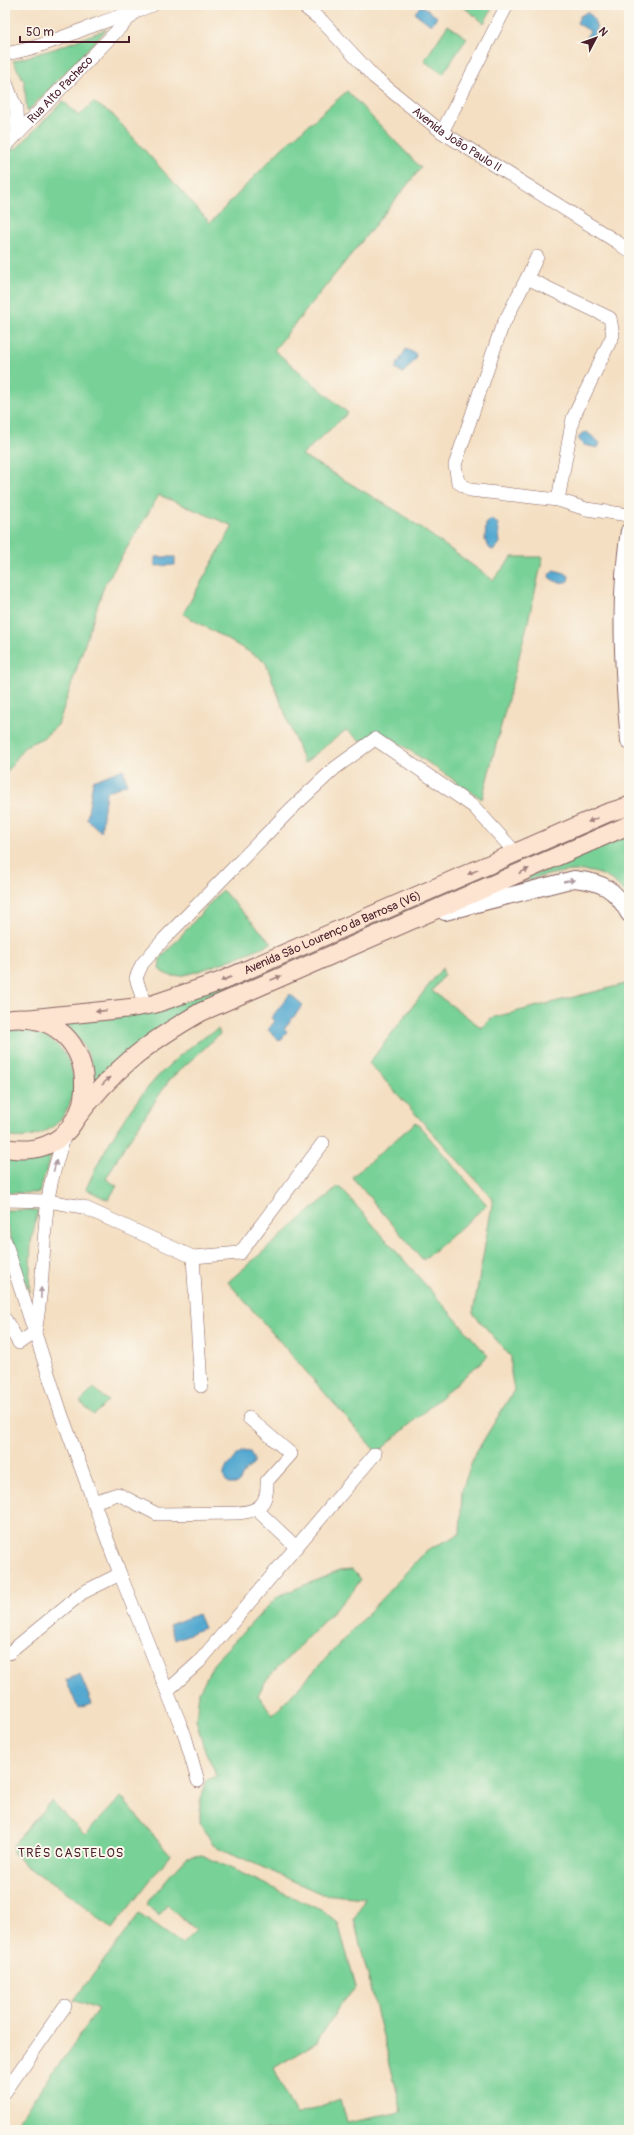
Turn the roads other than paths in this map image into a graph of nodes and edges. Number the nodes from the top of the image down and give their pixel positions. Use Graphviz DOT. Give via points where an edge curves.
graph roads {
  1 [pos="153,5"];
  2 [pos="302,5"];
  3 [pos="507,5"];
  4 [pos="136,11"];
  5 [pos="5,54"];
  6 [pos="5,80"];
  7 [pos="442,132"];
  8 [pos="17,134"];
  9 [pos="5,147"];
  10 [pos="629,251"];
  11 [pos="538,257"];
  12 [pos="527,278"];
  13 [pos="558,500"];
  14 [pos="629,515"];
  15 [pos="629,531"];
  16 [pos="623,632"];
  17 [pos="629,662"];
  18 [pos="629,736"];
  19 [pos="629,741"];
  20 [pos="629,806"];
  21 [pos="629,825"];
  22 [pos="516,853"];
  23 [pos="629,914"];
  24 [pos="408,921"];
  25 [pos="145,1006"];
  26 [pos="12,1018"];
  27 [pos="69,1127"];
  28 [pos="323,1143"];
  29 [pos="5,1148"];
  30 [pos="5,1200"];
  31 [pos="48,1201"];
  32 [pos="5,1242"];
  33 [pos="193,1257"];
  34 [pos="5,1319"];
  35 [pos="35,1332"];
  36 [pos="201,1386"];
  37 [pos="249,1418"];
  38 [pos="374,1454"];
  39 [pos="93,1502"];
  40 [pos="256,1509"];
  41 [pos="296,1546"];
  42 [pos="120,1574"];
  43 [pos="9,1653"];
  44 [pos="167,1691"];
  45 [pos="198,1781"];
  46 [pos="65,2006"];
  47 [pos="5,2092"];
  1 -- 4 [label="street"];
  2 -- 7 [label="street, Avenida João Paulo II" via="322,21 374,77"];
  3 -- 7 [label="street"];
  4 -- 5 [label="street" via="50,43"];
  4 -- 8 [label="street, Rua Alto Pacheco"];
  6 -- 8 [label="street" via="16,109"];
  7 -- 10 [label="street, Avenida João Paulo II"];
  8 -- 9 [label="street, Rua Alto Pacheco"];
  11 -- 12 [label="street"];
  12 -- 13 [label="street" via="610,318 614,335 573,418"];
  12 -- 13 [label="street" via="501,329 455,465 458,482 470,490"];
  13 -- 14 [label="street" via="586,509"];
  15 -- 16 [label="street" via="625,554"];
  16 -- 17 [label="street"];
  16 -- 18 [label="street"];
  18 -- 19 [label="street"];
  20 -- 22 [label="main road, Avenida São Lourenço da Barrosa (V6), one-way"];
  24 -- 21 [label="main road, Avenida São Lourenço da Barrosa (V6), one-way"];
  22 -- 25 [label="main road, Avenida São Lourenço da Barrosa (V6), one-way" via="219,982"];
  22 -- 25 [label="street" via="474,807 375,739 335,768 292,808 164,938 142,964 136,978"];
  24 -- 23 [label="street, one-way" via="574,879 593,881 611,889"];
  27 -- 24 [label="main road, Avenida São Lourenço da Barrosa (V6), one-way" via="96,1091 162,1034 200,1012 247,990"];
  25 -- 26 [label="main road, Avenida São Lourenço da Barrosa (V6), one-way"];
  26 -- 27 [label="main road, Avenida São Lourenço da Barrosa (V6)" via="36,1021 57,1030 79,1057 85,1090 83,1102"];
  27 -- 29 [label="main road, Avenida São Lourenço da Barrosa (V6)" via="52,1141 36,1148"];
  31 -- 27 [label="street, one-way" via="52,1176"];
  28 -- 33 [label="street" via="240,1253"];
  30 -- 31 [label="street"];
  31 -- 33 [label="street" via="83,1207"];
  35 -- 31 [label="street, one-way" via="41,1302"];
  32 -- 35 [label="street"];
  33 -- 36 [label="street"];
  34 -- 35 [label="street" via="18,1343"];
  35 -- 39 [label="street"];
  37 -- 40 [label="street" via="291,1454 267,1481 265,1501"];
  38 -- 41 [label="street"];
  39 -- 40 [label="street" via="118,1494 157,1514 237,1513"];
  39 -- 42 [label="street"];
  40 -- 41 [label="street"];
  41 -- 44 [label="street" via="199,1662"];
  42 -- 43 [label="street" via="82,1593"];
  42 -- 44 [label="street"];
  44 -- 45 [label="street" via="185,1736"];
  46 -- 47 [label="street"];
}
